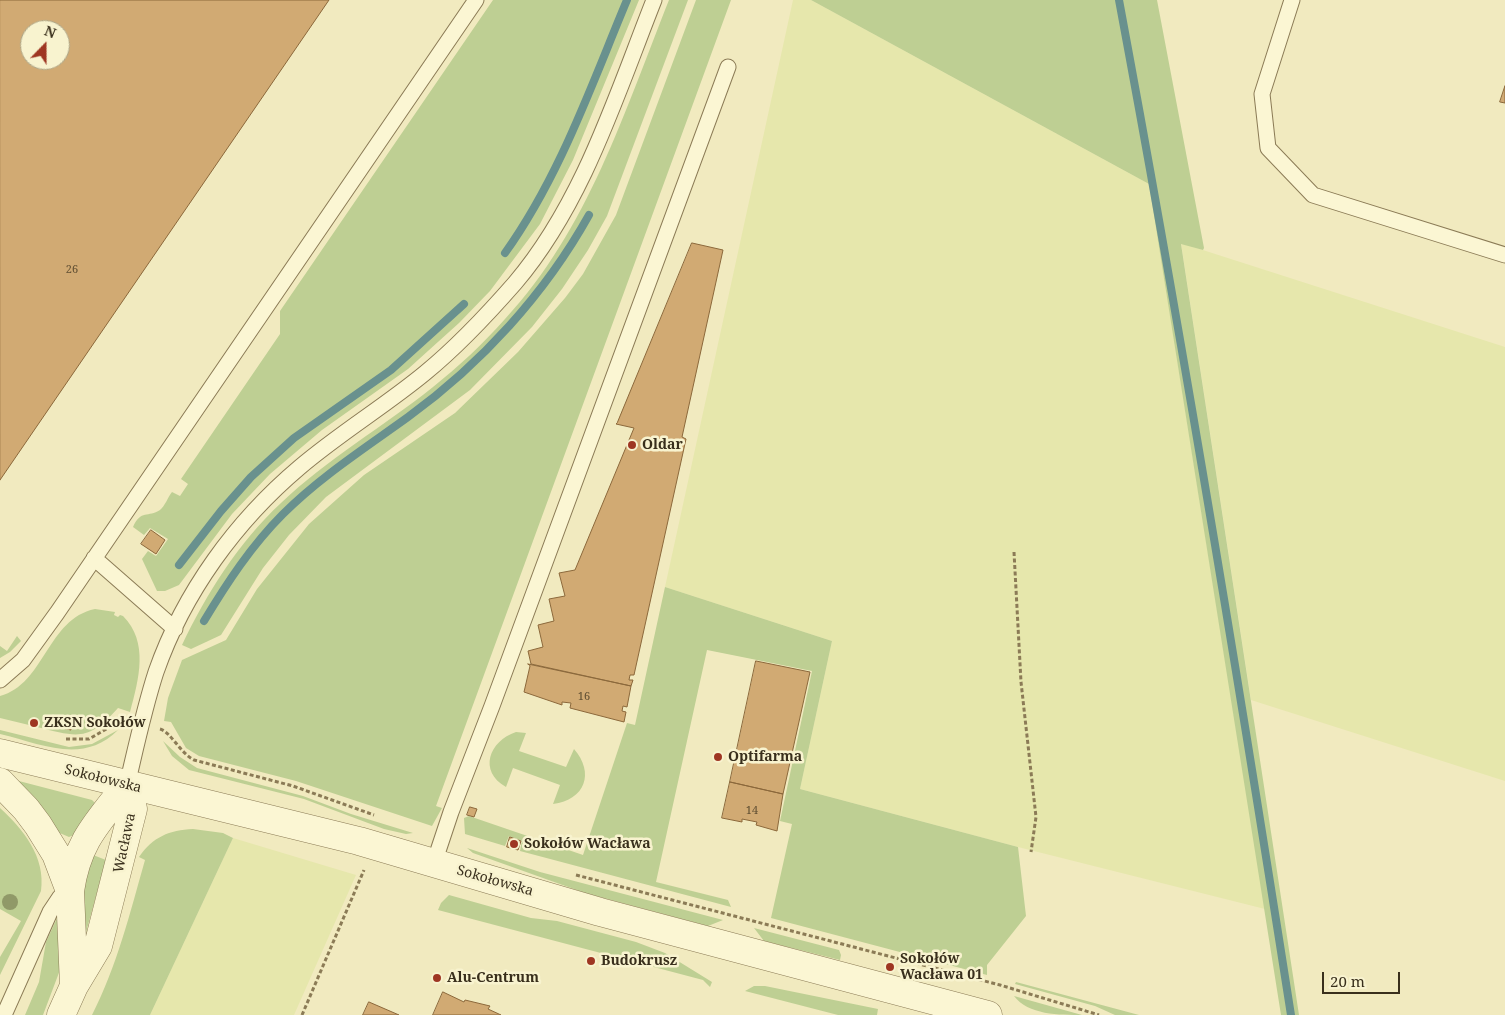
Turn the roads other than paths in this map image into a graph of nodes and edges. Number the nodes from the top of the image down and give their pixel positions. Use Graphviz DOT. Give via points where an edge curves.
graph roads {
  1 [pos="476,0"];
  2 [pos="654,0"];
  3 [pos="1292,0"];
  4 [pos="728,67"];
  5 [pos="1505,255"];
  6 [pos="94,558"];
  7 [pos="174,629"];
  8 [pos="0,680"];
  9 [pos="0,754"];
  10 [pos="0,782"];
  11 [pos="127,785"];
  12 [pos="434,863"];
  13 [pos="70,892"];
  14 [pos="74,986"];
  15 [pos="982,1014"];
  16 [pos="4,1015"];
  17 [pos="61,1015"];
  1 -- 6 [label="lane"];
  2 -- 7 [label="lane" via="607,119 572,196 516,282 481,321 431,368 316,454 265,499 205,574"];
  3 -- 5 [label="lane" via="1262,94 1268,148 1313,195"];
  4 -- 12 [label="lane"];
  6 -- 7 [label="lane"];
  6 -- 8 [label="lane" via="24,660"];
  7 -- 11 [label="lane" via="149,695"];
  9 -- 11 [label="street, Sokołowska"];
  10 -- 13 [label="street, Wacława" via="26,809 46,837"];
  11 -- 12 [label="street, Sokołowska"];
  11 -- 13 [label="street, Wacława" via="82,846"];
  11 -- 14 [label="street, Wacława" via="133,810 117,878 98,946"];
  12 -- 15 [label="street, Sokołowska" via="619,917"];
  13 -- 14 [label="street, Wacława"];
  13 -- 16 [label="lane" via="60,897 50,912"];
  14 -- 17 [label="street, Wacława"];
}
